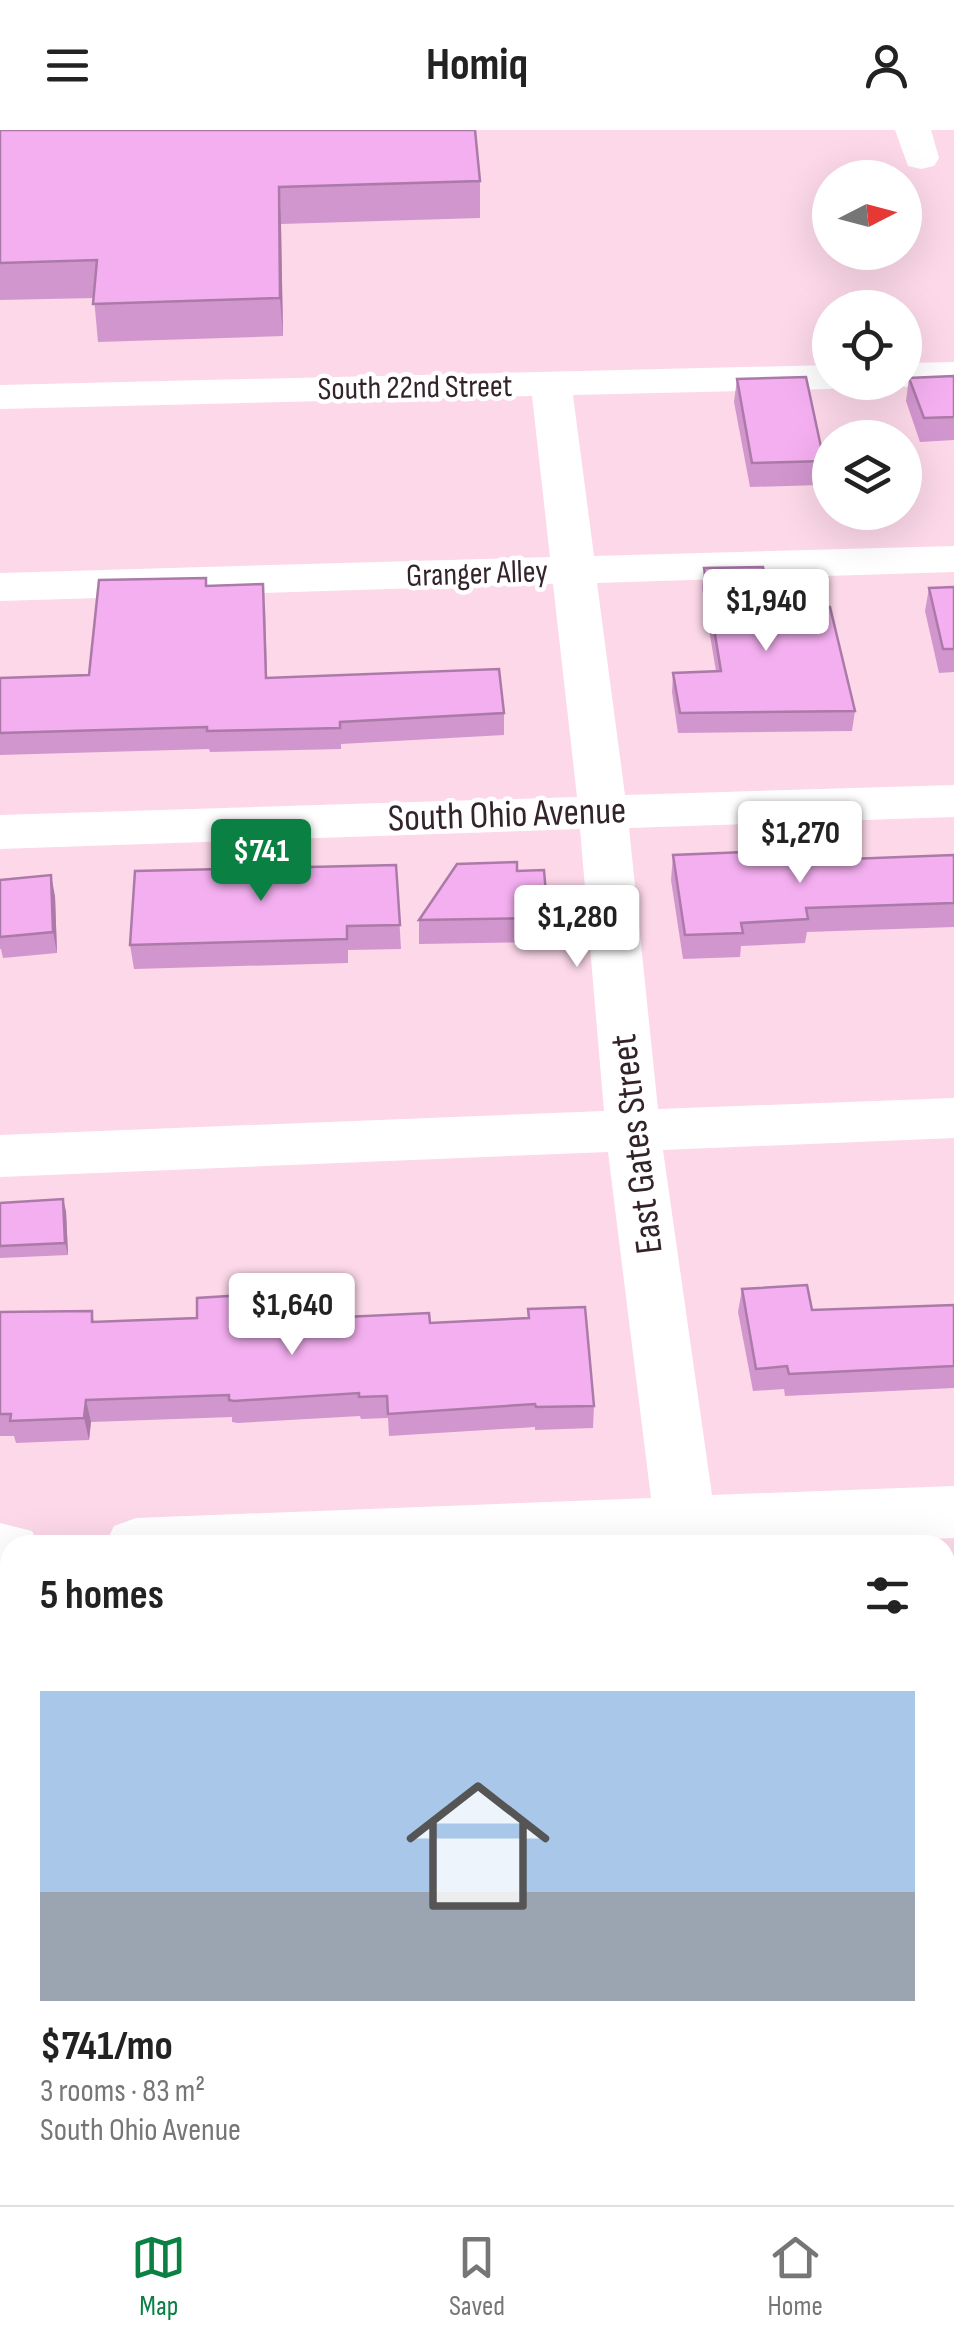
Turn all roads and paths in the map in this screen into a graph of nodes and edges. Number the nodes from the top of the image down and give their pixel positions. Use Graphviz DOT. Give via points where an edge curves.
graph roads {
  1 [pos="954,374"];
  2 [pos="922,375"];
  3 [pos="812,377"];
  4 [pos="552,384"];
  5 [pos="0,398"];
  6 [pos="954,559"];
  7 [pos="572,571"];
  8 [pos="0,587"];
  9 [pos="954,801"];
  10 [pos="603,812"];
  11 [pos="0,832"];
  12 [pos="954,1118"];
  13 [pos="634,1132"];
  14 [pos="0,1156"];
  15 [pos="954,1512"];
  16 [pos="687,1534"];
  17 [pos="637,1535"];
  1 -- 2 [label="street"];
  3 -- 4 [label="street, South 22nd Street"];
  4 -- 5 [label="street, South 22nd Street"];
  4 -- 7 [label="street, East Gates Street"];
  6 -- 7 [label="street, Granger Alley"];
  7 -- 8 [label="street, Granger Alley"];
  7 -- 10 [label="street, East Gates Street"];
  9 -- 10 [label="street, South Ohio Avenue"];
  10 -- 11 [label="street, South Ohio Avenue"];
  10 -- 13 [label="street, East Gates Street"];
  12 -- 13 [label="street"];
  13 -- 14 [label="street"];
  13 -- 16 [label="street, East Gates Street"];
  15 -- 16 [label="street"];
  16 -- 17 [label="street"];
}
